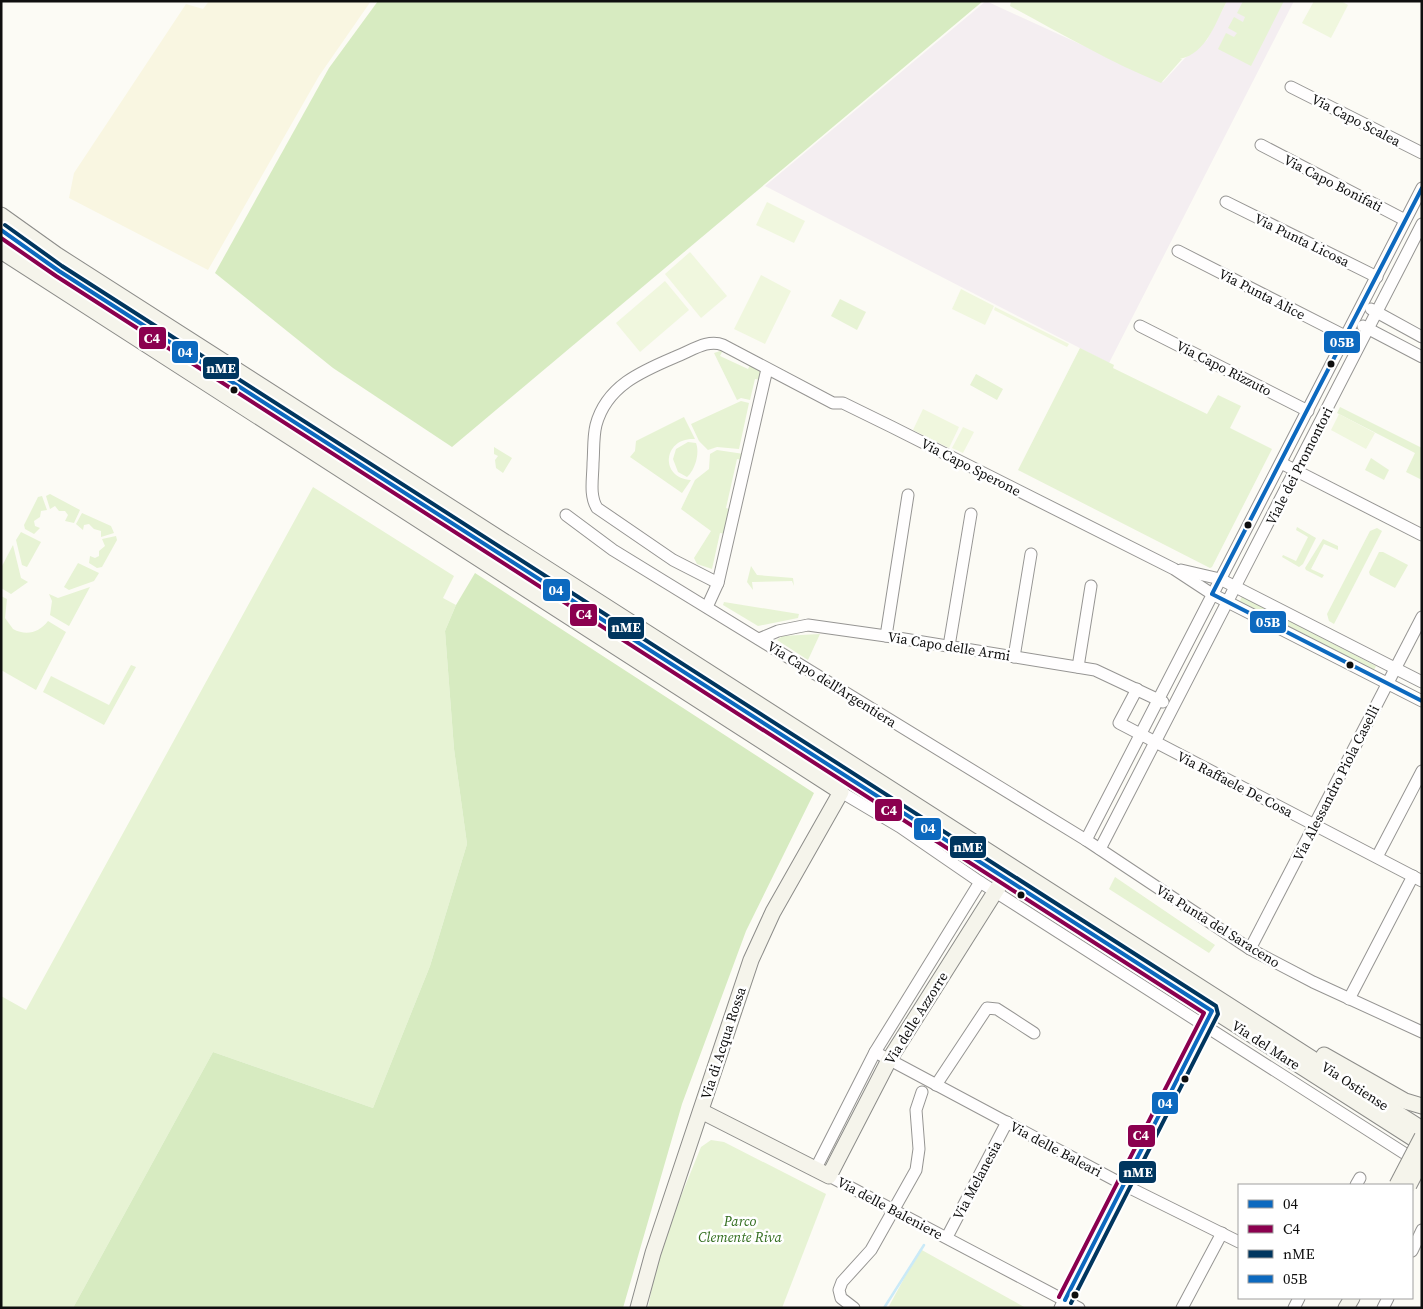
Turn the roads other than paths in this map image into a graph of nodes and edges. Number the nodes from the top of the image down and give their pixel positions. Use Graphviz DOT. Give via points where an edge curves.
graph roads {
  1 [pos="1291,87"];
  2 [pos="1261,145"];
  3 [pos="1422,153"];
  4 [pos="1422,188"];
  5 [pos="1226,202"];
  6 [pos="1,215"];
  7 [pos="1405,220"];
  8 [pos="1422,224"];
  9 [pos="1,230"];
  10 [pos="1,245"];
  11 [pos="1,251"];
  12 [pos="1178,251"];
  13 [pos="60,271"];
  14 [pos="1377,277"];
  15 [pos="1363,305"];
  16 [pos="1377,313"];
  17 [pos="1355,322"];
  18 [pos="1140,326"];
  19 [pos="1368,329"];
  20 [pos="1347,337"];
  21 [pos="1422,337"];
  22 [pos="1422,357"];
  23 [pos="768,369"];
  24 [pos="1308,411"];
  25 [pos="1281,463"];
  26 [pos="1297,471"];
  27 [pos="908,496"];
  28 [pos="971,514"];
  29 [pos="566,515"];
  30 [pos="1422,535"];
  31 [pos="1031,554"];
  32 [pos="1174,569"];
  33 [pos="1220,579"];
  34 [pos="718,584"];
  35 [pos="1092,586"];
  36 [pos="1236,586"];
  37 [pos="1212,594"];
  38 [pos="1228,602"];
  39 [pos="707,607"];
  40 [pos="1422,617"];
  41 [pos="886,636"];
  42 [pos="759,639"];
  43 [pos="949,646"];
  44 [pos="1014,656"];
  45 [pos="1078,667"];
  46 [pos="1396,668"];
  47 [pos="1422,682"];
  48 [pos="1387,684"];
  49 [pos="1137,689"];
  50 [pos="1158,700"];
  51 [pos="1422,701"];
  52 [pos="1174,707"];
  53 [pos="1140,735"];
  54 [pos="1156,743"];
  55 [pos="1422,771"];
  56 [pos="841,792"];
  57 [pos="1315,824"];
  58 [pos="1086,840"];
  59 [pos="1100,849"];
  60 [pos="1377,857"];
  61 [pos="1008,871"];
  62 [pos="1418,878"];
  63 [pos="980,882"];
  64 [pos="995,891"];
  65 [pos="957,918"];
  66 [pos="972,928"];
  67 [pos="1250,949"];
  68 [pos="1207,991"];
  69 [pos="1349,999"];
  70 [pos="1212,1011"];
  71 [pos="1205,1026"];
  72 [pos="1422,1032"];
  73 [pos="1034,1033"];
  74 [pos="875,1052"];
  75 [pos="889,1060"];
  76 [pos="936,1085"];
  77 [pos="922,1092"];
  78 [pos="1422,1106"];
  79 [pos="701,1111"];
  80 [pos="1007,1122"];
  81 [pos="1422,1129"];
  82 [pos="1422,1137"];
  83 [pos="1422,1144"];
  84 [pos="1422,1162"];
  85 [pos="822,1173"];
  86 [pos="1398,1184"];
  87 [pos="1410,1184"];
  88 [pos="1124,1185"];
  89 [pos="892,1209"];
  90 [pos="1222,1233"];
  91 [pos="947,1237"];
  92 [pos="1420,1237"];
  93 [pos="1238,1241"];
  94 [pos="1413,1249"];
  95 [pos="1062,1304"];
  96 [pos="638,1308"];
  97 [pos="854,1308"];
  98 [pos="1079,1308"];
  99 [pos="1182,1308"];
  1 -- 3 [label="street, Via Capo Scalea"];
  2 -- 7 [label="street, Via Capo Bonifati"];
  4 -- 7 [label="street, Viale dei Promontori"];
  5 -- 14 [label="street, Via Punta Licosa"];
  6 -- 61 [label="street, Via Ostiense" via="57,255"];
  7 -- 14 [label="street, Viale dei Promontori"];
  8 -- 16 [label="street, Viale dei Promontori"];
  9 -- 13 [label="street, Via del Mare"];
  10 -- 13 [label="street"];
  11 -- 56 [label="street"];
  12 -- 20 [label="street, Via Punta Alice"];
  13 -- 61 [label="street, Via del Mare"];
  14 -- 15 [label="street, Viale dei Promontori"];
  15 -- 16 [label="street"];
  15 -- 17 [label="street, Viale dei Promontori"];
  16 -- 19 [label="street, Viale dei Promontori"];
  16 -- 21 [label="street"];
  17 -- 19 [label="street"];
  17 -- 20 [label="street, Viale dei Promontori"];
  18 -- 24 [label="street, Via Capo Rizzuto"];
  19 -- 22 [label="street"];
  19 -- 26 [label="street, Viale dei Promontori"];
  20 -- 24 [label="street, Viale dei Promontori"];
  23 -- 32 [label="street, Via Capo Sperone" via="833,403 843,403 892,427"];
  23 -- 34 [label="street"];
  23 -- 34 [label="street, Via Capo Sperone" via="720,344 704,345 624,382 610,398 596,425 592,495 597,508 673,560"];
  24 -- 25 [label="street, Viale dei Promontori"];
  25 -- 26 [label="street"];
  25 -- 33 [label="street, Viale dei Promontori"];
  26 -- 30 [label="street"];
  26 -- 36 [label="street, Viale dei Promontori"];
  27 -- 41 [label="street"];
  28 -- 43 [label="street"];
  29 -- 39 [label="street, Via Capo dell'Argentiera" via="607,546"];
  31 -- 44 [label="street"];
  32 -- 33 [label="street, Via Capo Sperone"];
  32 -- 37 [label="street, Via Capo Sperone"];
  33 -- 36 [label="street, Via Capo Sperone"];
  33 -- 37 [label="street, Viale dei Promontori"];
  34 -- 39 [label="street"];
  35 -- 45 [label="street"];
  36 -- 38 [label="street, Viale dei Promontori"];
  36 -- 46 [label="street, Via Capo Sperone"];
  37 -- 38 [label="street, Via Capo Sperone"];
  37 -- 50 [label="street, Viale dei Promontori"];
  38 -- 48 [label="street, Via Capo Sperone"];
  38 -- 52 [label="street, Viale dei Promontori"];
  39 -- 42 [label="street, Via Capo dell'Argentiera"];
  40 -- 46 [label="street, Via Alessandro Piola Caselli"];
  41 -- 42 [label="street, Via Capo delle Armi" via="808,625"];
  41 -- 43 [label="street, Via Capo delle Armi"];
  42 -- 58 [label="street, Via Capo dell'Argentiera"];
  43 -- 44 [label="street, Via Capo delle Armi"];
  44 -- 45 [label="street, Via Capo delle Armi"];
  45 -- 49 [label="street, Via Capo delle Armi" via="1104,673"];
  46 -- 47 [label="street, Via Capo Sperone"];
  46 -- 48 [label="street, Via Alessandro Piola Caselli"];
  48 -- 51 [label="street, Via Capo Sperone"];
  48 -- 57 [label="street, Via Alessandro Piola Caselli"];
  49 -- 50 [label="street"];
  49 -- 53 [label="street" via="1119,723"];
  50 -- 52 [label="street"];
  50 -- 53 [label="street, Viale dei Promontori"];
  52 -- 54 [label="street, Viale dei Promontori"];
  53 -- 54 [label="street"];
  53 -- 58 [label="street, Viale dei Promontori"];
  54 -- 57 [label="street, Via Raffaele De Cosa"];
  54 -- 59 [label="street, Viale dei Promontori"];
  55 -- 60 [label="street"];
  56 -- 63 [label="street" via="900,827"];
  56 -- 79 [label="street, Via di Acqua Rossa" via="759,940"];
  57 -- 60 [label="street, Via Raffaele De Cosa"];
  57 -- 67 [label="street, Via Alessandro Piola Caselli"];
  58 -- 59 [label="street, Via Capo dell'Argentiera"];
  59 -- 67 [label="street, Via Punta del Saraceno"];
  60 -- 62 [label="street, Via Raffaele De Cosa"];
  61 -- 64 [label="street, Via delle Azzorre"];
  61 -- 68 [label="street, Via Ostiense"];
  61 -- 70 [label="street, Via del Mare"];
  62 -- 69 [label="street"];
  63 -- 64 [label="street"];
  63 -- 65 [label="street, Via delle Azzorre"];
  64 -- 66 [label="street, Via delle Azzorre"];
  64 -- 71 [label="street"];
  65 -- 66 [label="street"];
  65 -- 74 [label="street, Via delle Azzorre"];
  66 -- 75 [label="street, Via delle Azzorre"];
  67 -- 69 [label="street, Via Punta del Saraceno"];
  68 -- 78 [label="street" via="1246,1006 1393,1095"];
  68 -- 81 [label="street, Via Ostiense"];
  69 -- 72 [label="street, Via Punta del Saraceno"];
  70 -- 71 [label="street"];
  70 -- 83 [label="street, Via del Mare"];
  71 -- 84 [label="street"];
  71 -- 88 [label="street"];
  73 -- 76 [label="street" via="995,1008 986,1008"];
  74 -- 75 [label="street, Via delle Baleari"];
  74 -- 85 [label="street, Via delle Azzorre"];
  75 -- 76 [label="street, Via delle Baleari"];
  75 -- 85 [label="street, Via delle Azzorre"];
  76 -- 80 [label="street, Via delle Baleari"];
  77 -- 89 [label="street" via="916,1110 917,1166"];
  79 -- 85 [label="street, Via delle Baleniere"];
  79 -- 96 [label="street, Via di Acqua Rossa"];
  80 -- 88 [label="street, Via delle Baleari"];
  80 -- 91 [label="street, Via Melanesia"];
  82 -- 86 [label="street, bridge"];
  84 -- 87 [label="street, bridge"];
  85 -- 89 [label="street, Via delle Baleniere"];
  88 -- 90 [label="street, Via delle Baleari"];
  88 -- 95 [label="street"];
  89 -- 91 [label="street, Via delle Baleniere"];
  89 -- 97 [label="street" via="868,1255 840,1287 840,1296"];
  90 -- 93 [label="street, Via delle Baleari"];
  90 -- 99 [label="street"];
  91 -- 95 [label="street, Via delle Baleniere"];
  92 -- 94 [label="street"];
  95 -- 98 [label="street, Via delle Baleniere"];
}
